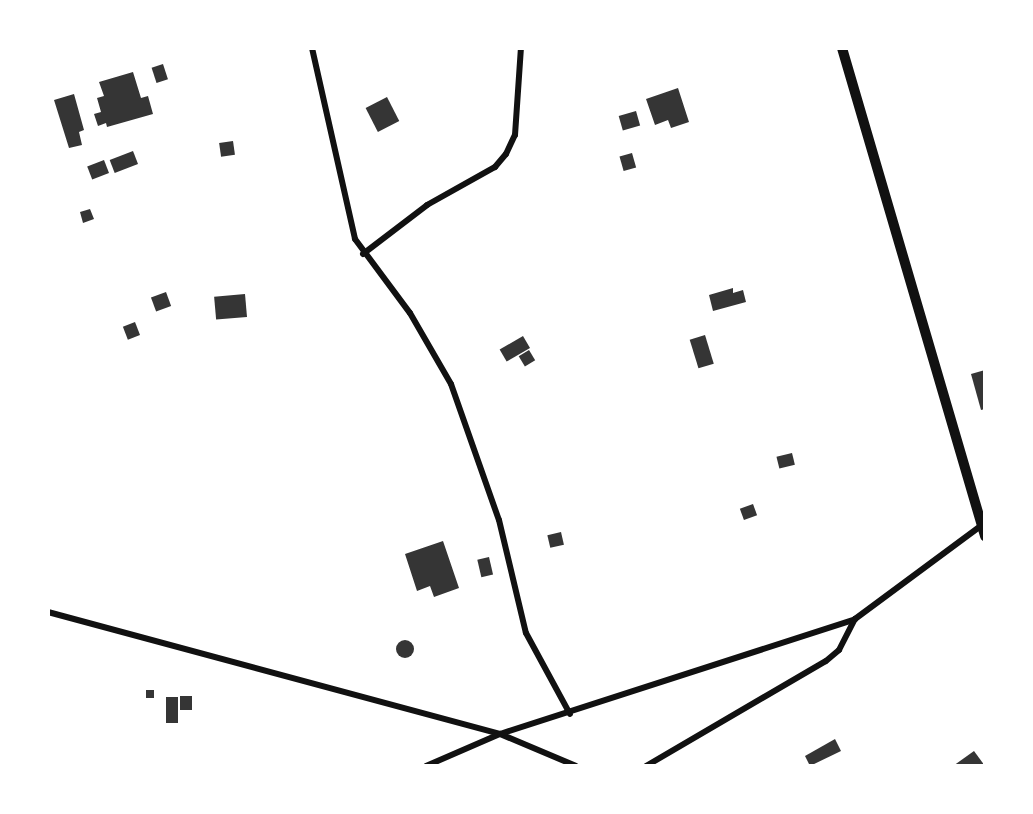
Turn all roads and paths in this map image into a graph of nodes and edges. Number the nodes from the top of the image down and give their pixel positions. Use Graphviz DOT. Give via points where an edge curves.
graph roads {
  1 [pos="312,48"];
  2 [pos="521,48"];
  3 [pos="843,48"];
  4 [pos="363,254"];
  5 [pos="984,528"];
  6 [pos="48,612"];
  7 [pos="855,619"];
  8 [pos="570,714"];
  9 [pos="500,734"];
  10 [pos="426,766"];
  11 [pos="576,766"];
  12 [pos="646,766"];
  1 -- 4 [label="street" via="351,227"];
  2 -- 4 [label="street" via="516,135 506,154 495,166 427,205"];
  3 -- 5 [label="street"];
  4 -- 8 [label="street" via="410,313 452,384 499,520 526,633"];
  5 -- 7 [label="street"];
  6 -- 9 [label="street"];
  7 -- 8 [label="street"];
  7 -- 12 [label="street" via="839,650 826,661"];
  8 -- 9 [label="street"];
  9 -- 10 [label="street"];
  9 -- 11 [label="street"];
}
